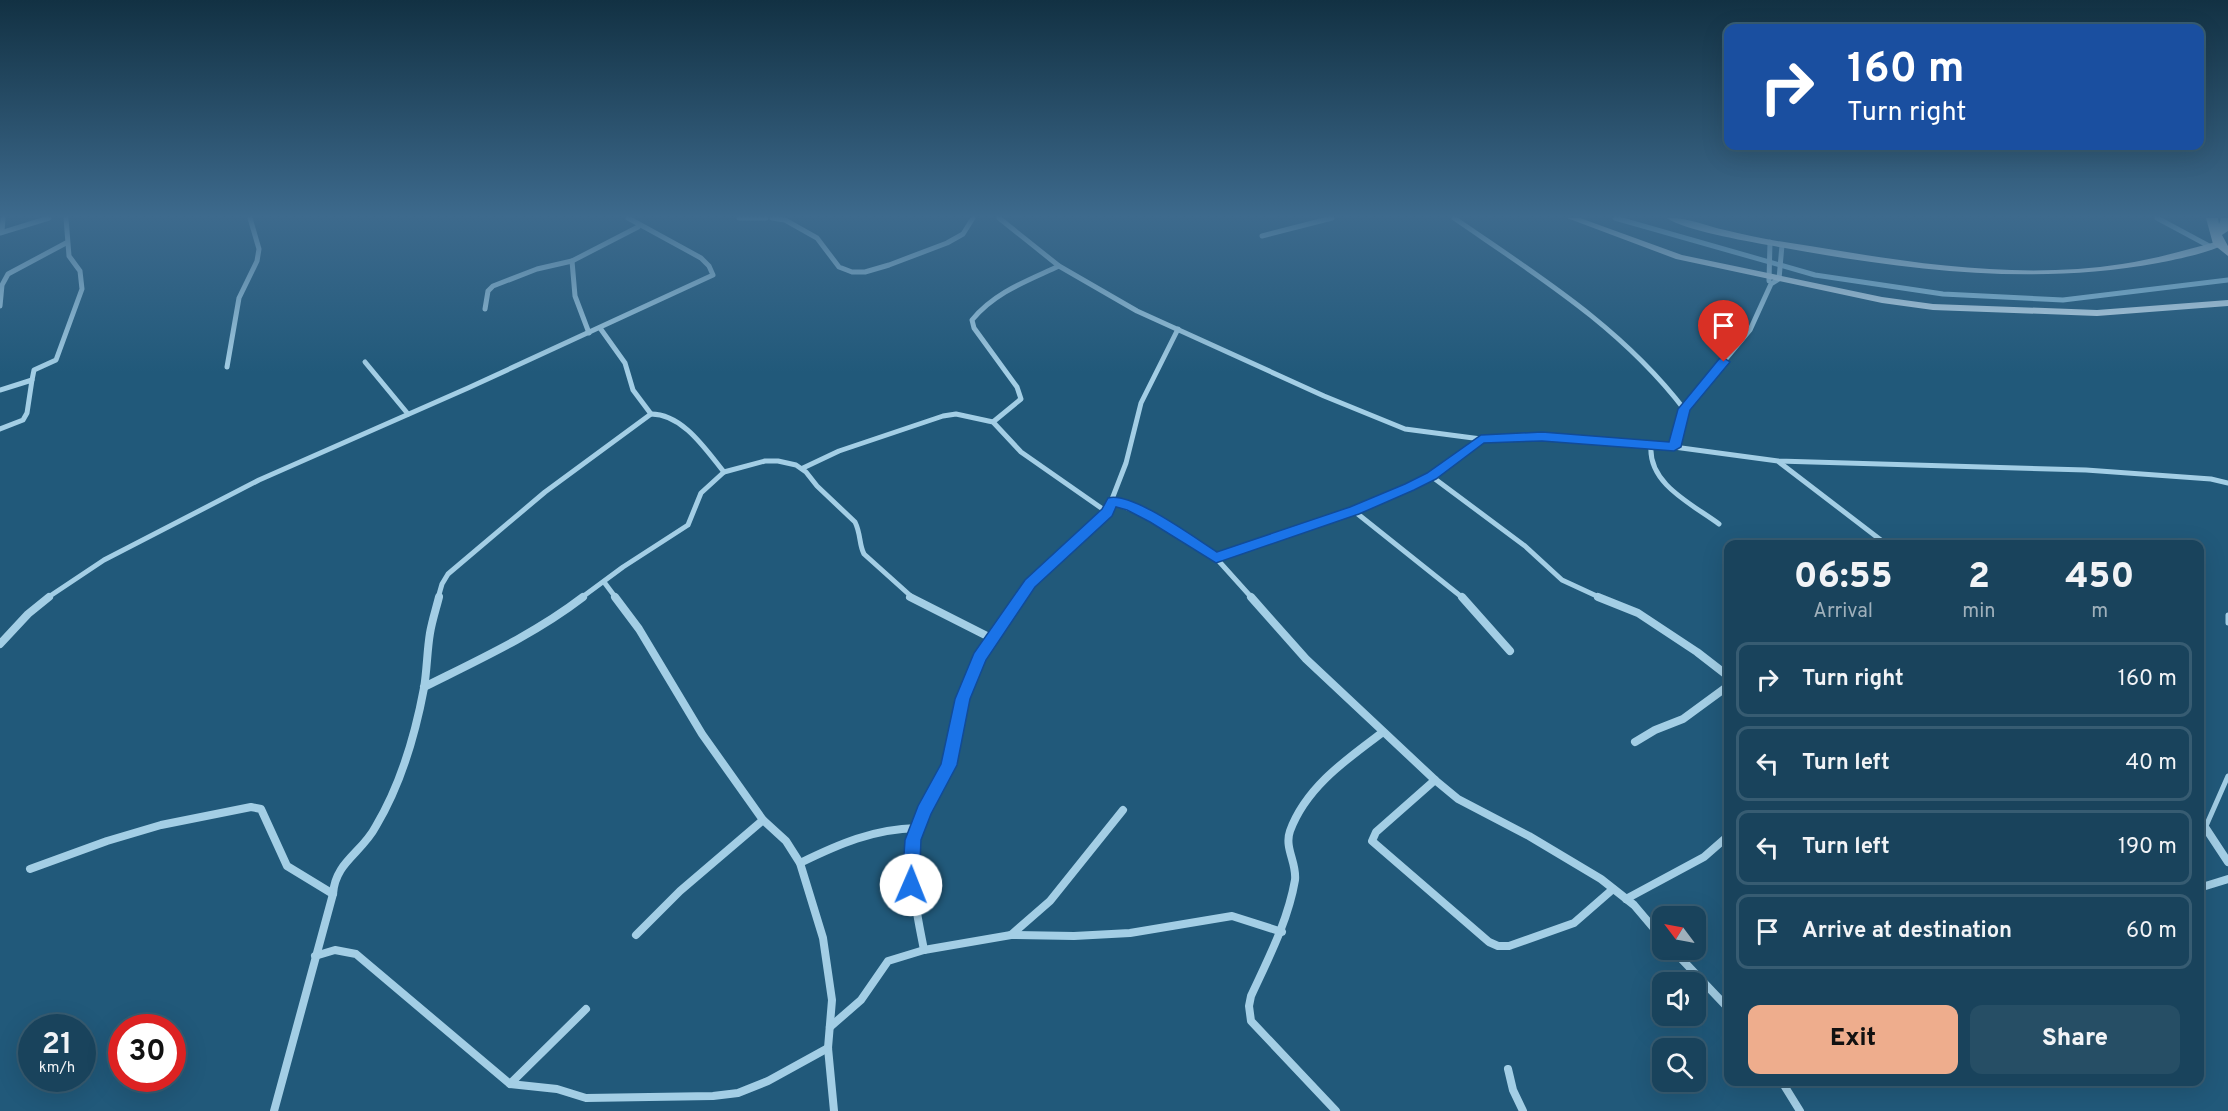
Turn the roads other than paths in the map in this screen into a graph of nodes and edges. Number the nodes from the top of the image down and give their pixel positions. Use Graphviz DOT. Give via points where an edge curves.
graph roads {
  1 [pos="16,270"];
  2 [pos="79,270"];
  3 [pos="252,270"];
  4 [pos="535,270"];
  5 [pos="573,270"];
  6 [pos="711,270"];
  7 [pos="846,270"];
  8 [pos="872,270"];
  9 [pos="1051,270"];
  10 [pos="1066,270"];
  11 [pos="1528,270"];
  12 [pos="1739,270"];
  13 [pos="1772,270"];
  14 [pos="1776,270"];
  15 [pos="1992,270"];
  16 [pos="2092,270"];
  17 [pos="1773,277"];
  18 [pos="2228,303"];
  19 [pos="0,306"];
  20 [pos="485,309"];
  21 [pos="600,328"];
  22 [pos="1178,329"];
  23 [pos="589,333"];
  24 [pos="365,362"];
  25 [pos="227,367"];
  26 [pos="32,380"];
  27 [pos="0,390"];
  28 [pos="1684,409"];
  29 [pos="408,414"];
  30 [pos="651,414"];
  31 [pos="993,422"];
  32 [pos="0,429"];
  33 [pos="1481,439"];
  34 [pos="1651,446"];
  35 [pos="1674,447"];
  36 [pos="1778,461"];
  37 [pos="803,468"];
  38 [pos="724,472"];
  39 [pos="1431,476"];
  40 [pos="2228,483"];
  41 [pos="1112,502"];
  42 [pos="1354,511"];
  43 [pos="1107,512"];
  44 [pos="1719,524"];
  45 [pos="1881,540"];
  46 [pos="1216,558"];
  47 [pos="604,582"];
  48 [pos="2228,615"];
  49 [pos="2228,623"];
  50 [pos="991,638"];
  51 [pos="0,644"];
  52 [pos="1510,651"];
  53 [pos="1724,673"];
  54 [pos="424,687"];
  55 [pos="1724,689"];
  56 [pos="1383,732"];
  57 [pos="1635,742"];
  58 [pos="2228,776"];
  59 [pos="1435,780"];
  60 [pos="1123,810"];
  61 [pos="764,820"];
  62 [pos="2204,824"];
  63 [pos="2206,826"];
  64 [pos="917,828"];
  65 [pos="1724,841"];
  66 [pos="2228,862"];
  67 [pos="800,863"];
  68 [pos="30,869"];
  69 [pos="2228,879"];
  70 [pos="2204,886"];
  71 [pos="1613,889"];
  72 [pos="333,894"];
  73 [pos="1626,899"];
  74 [pos="1652,927"];
  75 [pos="1282,932"];
  76 [pos="636,935"];
  77 [pos="1011,935"];
  78 [pos="924,950"];
  79 [pos="315,956"];
  80 [pos="1682,960"];
  81 [pos="1724,1004"];
  82 [pos="586,1009"];
  83 [pos="830,1028"];
  84 [pos="828,1048"];
  85 [pos="1508,1069"];
  86 [pos="510,1084"];
  87 [pos="1784,1086"];
  88 [pos="274,1111"];
  89 [pos="834,1111"];
  90 [pos="1336,1111"];
  91 [pos="1523,1111"];
  92 [pos="1800,1111"];
  1 -- 19 [label="street" via="2,285"];
  2 -- 26 [label="street" via="82,278 79,303 56,360 34,370"];
  3 -- 25 [label="street" via="239,298"];
  4 -- 20 [label="street" via="493,286 488,291"];
  5 -- 23 [label="street" via="575,296"];
  6 -- 21 [label="street" via="713,275"];
  7 -- 8 [label="street"];
  9 -- 31 [label="street" via="986,304 972,320 1021,399"];
  10 -- 22 [label="street" via="1137,311"];
  11 -- 28 [label="street" via="1623,341"];
  12 -- 17 [label="street"];
  13 -- 17 [label="street"];
  14 -- 17 [label="street"];
  15 -- 16 [label="street" via="2068,273"];
  17 -- 18 [label="street" via="1933,307 2097,313"];
  17 -- 28 [label="street" via="1750,330"];
  21 -- 23 [label="street"];
  21 -- 30 [label="street" via="625,363 633,390"];
  22 -- 33 [label="street" via="1397,426"];
  22 -- 41 [label="street" via="1141,403"];
  23 -- 29 [label="street"];
  24 -- 29 [label="street"];
  26 -- 27 [label="street"];
  26 -- 32 [label="street" via="23,420"];
  28 -- 35 [label="street"];
  29 -- 51 [label="street" via="259,480 104,560 60,588"];
  30 -- 38 [label="street" via="663,414 682,427"];
  30 -- 54 [label="street" via="545,492 448,574 430,632"];
  31 -- 37 [label="street" via="956,414 943,416 839,451"];
  31 -- 43 [label="street" via="1021,452"];
  33 -- 34 [label="street" via="1542,436"];
  33 -- 39 [label="street"];
  34 -- 35 [label="street"];
  34 -- 44 [label="street" via="1650,459 1660,480"];
  35 -- 36 [label="street"];
  36 -- 40 [label="street" via="2086,470"];
  36 -- 45 [label="street"];
  37 -- 38 [label="street" via="778,461"];
  37 -- 50 [label="street" via="856,525 863,537 864,554 901,589 929,608"];
  38 -- 47 [label="street" via="699,496 688,525"];
  39 -- 42 [label="street"];
  39 -- 53 [label="street" via="1525,546 1562,580 1638,613"];
  41 -- 43 [label="street"];
  41 -- 46 [label="street" via="1131,506"];
  42 -- 46 [label="street"];
  42 -- 52 [label="street" via="1463,598"];
  43 -- 50 [label="street" via="1037,576"];
  46 -- 56 [label="street" via="1306,659"];
  47 -- 54 [label="street" via="504,647"];
  47 -- 61 [label="street" via="639,629 702,734"];
  48 -- 49 [label="lane"];
  50 -- 64 [label="street" via="962,699 949,765"];
  54 -- 72 [label="street" via="395,790 375,829 340,868"];
  55 -- 57 [label="street" via="1683,719"];
  56 -- 59 [label="street"];
  56 -- 75 [label="street" via="1347,759 1314,793 1289,832 1288,848 1295,871"];
  58 -- 63 [label="lane"];
  59 -- 71 [label="street" via="1458,799 1529,836"];
  59 -- 71 [label="street" via="1372,841 1489,942 1509,946 1574,923"];
  60 -- 77 [label="street" via="1050,901"];
  61 -- 67 [label="street" via="786,841"];
  61 -- 76 [label="street" via="680,891"];
  62 -- 63 [label="street"];
  63 -- 66 [label="street"];
  64 -- 67 [label="street" via="885,828 847,839"];
  64 -- 78 [label="street" via="911,885"];
  65 -- 73 [label="street" via="1694,863"];
  67 -- 83 [label="street" via="823,938 832,1000"];
  68 -- 72 [label="street" via="161,825 250,807 261,809 287,866"];
  69 -- 70 [label="street"];
  71 -- 73 [label="street"];
  72 -- 79 [label="street"];
  73 -- 74 [label="street"];
  75 -- 77 [label="street" via="1232,916 1130,933"];
  75 -- 90 [label="street" via="1251,996 1251,1021"];
  77 -- 78 [label="street"];
  78 -- 83 [label="street" via="888,961 861,1000"];
  79 -- 86 [label="street" via="334,950 356,954"];
  79 -- 88 [label="street"];
  80 -- 81 [label="street"];
  82 -- 86 [label="street"];
  83 -- 84 [label="street"];
  84 -- 86 [label="street" via="758,1085 738,1093 713,1096 586,1098 535,1085"];
  84 -- 89 [label="street"];
  85 -- 91 [label="street"];
  87 -- 92 [label="street"];
}
